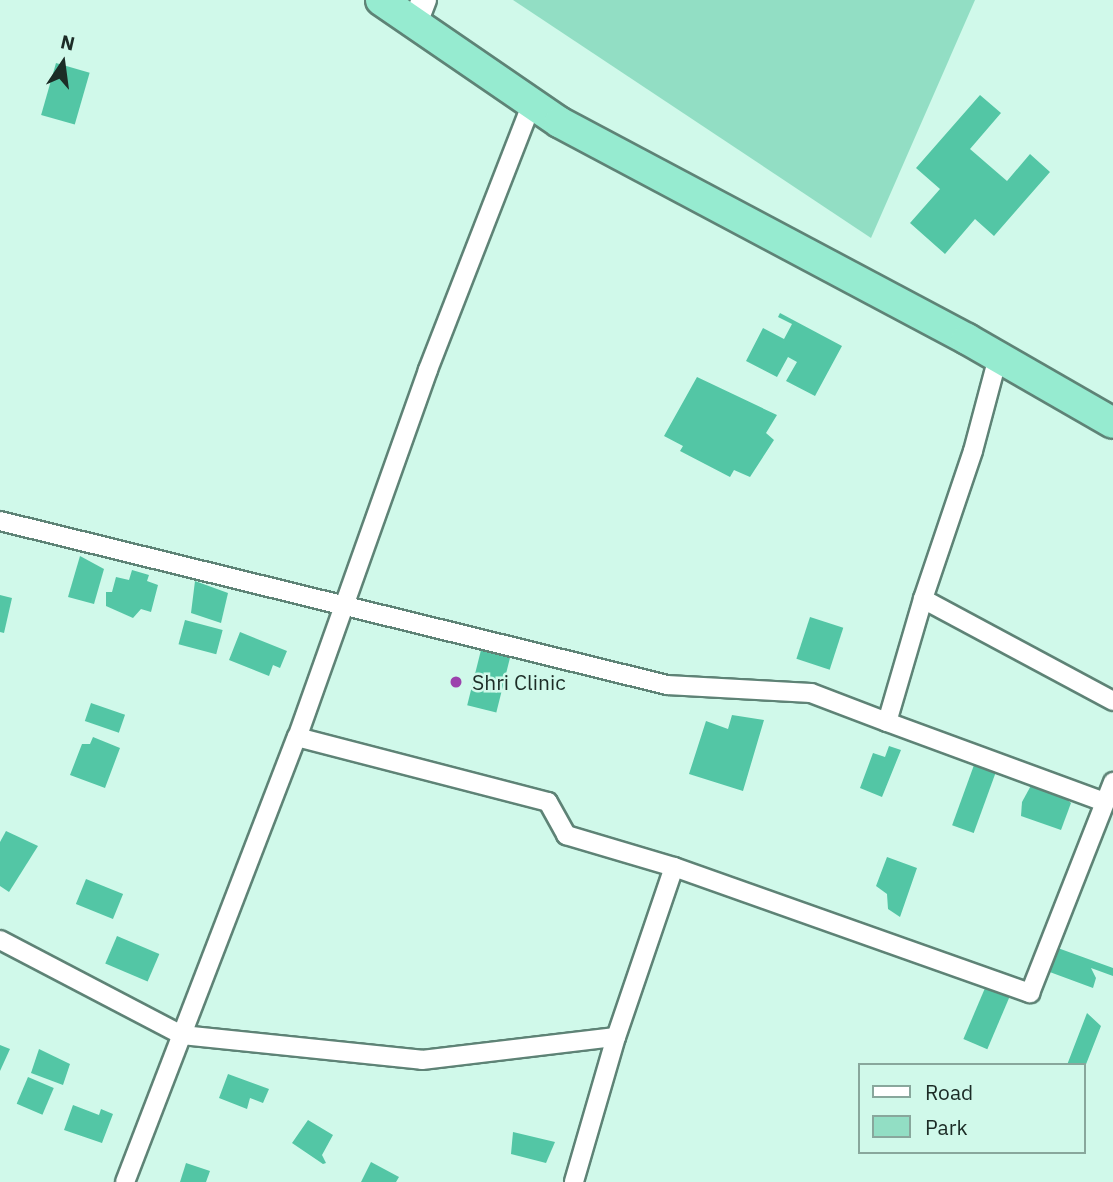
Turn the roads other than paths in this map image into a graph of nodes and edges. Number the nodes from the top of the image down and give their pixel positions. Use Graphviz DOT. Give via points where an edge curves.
graph roads {
  1 [pos="382,0"];
  2 [pos="419,12"];
  3 [pos="532,103"];
  4 [pos="998,356"];
  5 [pos="1113,423"];
  6 [pos="0,521"];
  7 [pos="923,599"];
  8 [pos="344,606"];
  9 [pos="1113,701"];
  10 [pos="887,722"];
  11 [pos="297,737"];
  12 [pos="1113,782"];
  13 [pos="1105,802"];
  14 [pos="674,867"];
  15 [pos="0,940"];
  16 [pos="182,1035"];
  17 [pos="616,1037"];
  18 [pos="125,1182"];
  19 [pos="573,1182"];
  1 -- 2 [label="highway"];
  2 -- 3 [label="highway"];
  3 -- 4 [label="highway"];
  3 -- 8 [label="street" via="428,370"];
  4 -- 5 [label="highway"];
  4 -- 7 [label="street" via="973,451"];
  6 -- 8 [label="street"];
  7 -- 9 [label="street"];
  7 -- 10 [label="street"];
  8 -- 10 [label="street" via="667,685 811,693"];
  8 -- 11 [label="street"];
  10 -- 13 [label="street"];
  11 -- 14 [label="street" via="548,802 566,835"];
  11 -- 16 [label="street"];
  12 -- 13 [label="street"];
  13 -- 14 [label="street" via="1030,993"];
  14 -- 17 [label="street"];
  15 -- 16 [label="street"];
  16 -- 17 [label="street" via="422,1060"];
  16 -- 18 [label="street"];
  17 -- 19 [label="street"];
}
